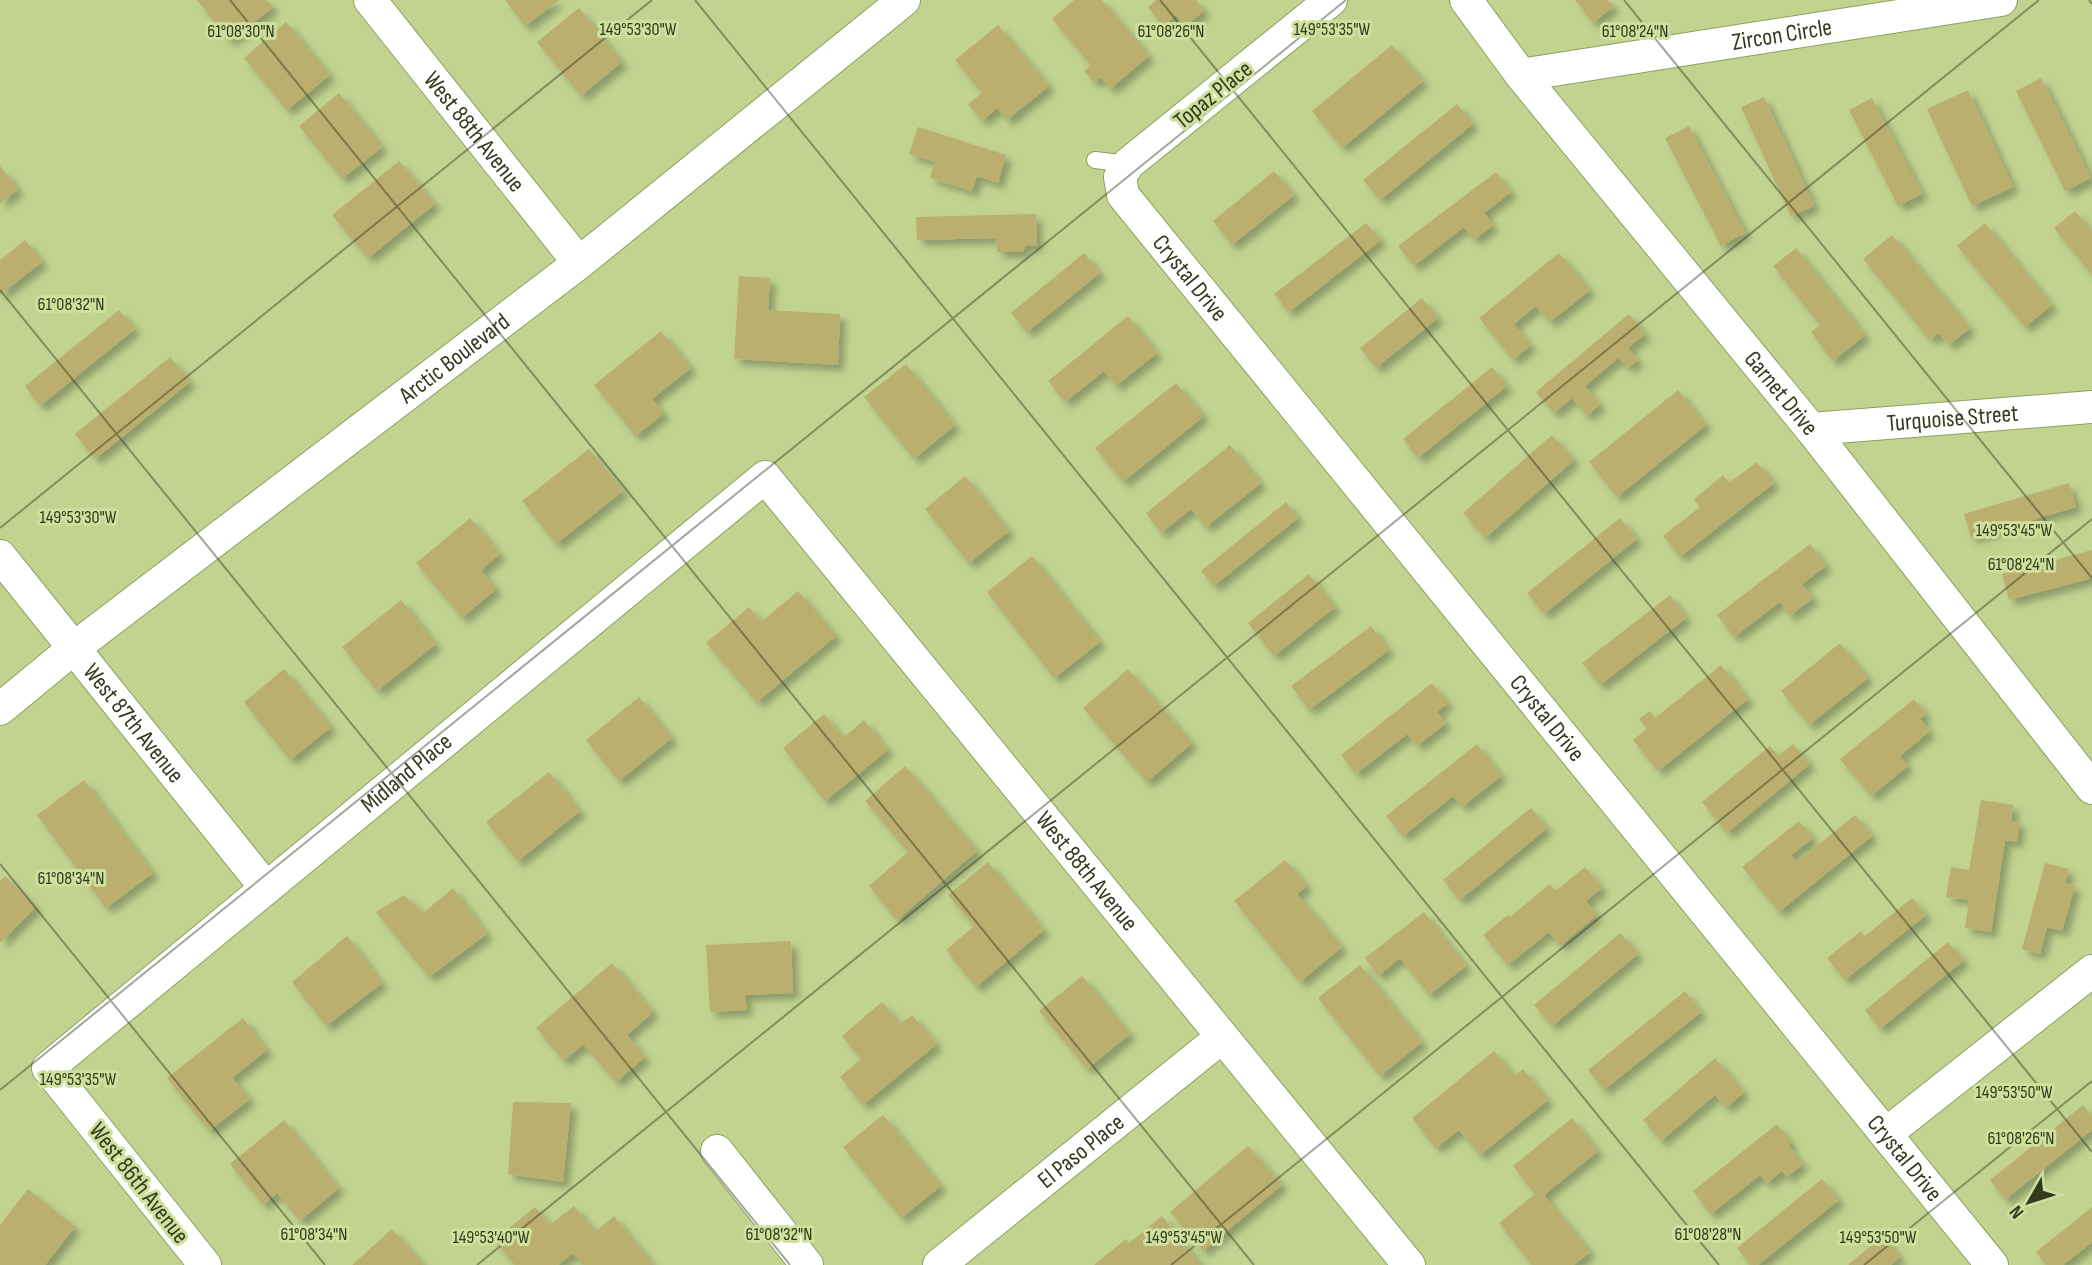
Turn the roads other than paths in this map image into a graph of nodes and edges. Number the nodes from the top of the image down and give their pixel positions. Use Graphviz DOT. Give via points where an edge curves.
graph roads {
  1 [pos="370,0"];
  2 [pos="904,0"];
  3 [pos="1331,0"];
  4 [pos="1466,0"];
  5 [pos="2001,0"];
  6 [pos="1521,75"];
  7 [pos="1095,160"];
  8 [pos="1128,164"];
  9 [pos="579,263"];
  10 [pos="2092,407"];
  11 [pos="1811,429"];
  12 [pos="765,477"];
  13 [pos="0,556"];
  14 [pos="74,648"];
  15 [pos="0,709"];
  16 [pos="2092,788"];
  17 [pos="266,888"];
  18 [pos="2092,971"];
  19 [pos="1222,1037"];
  20 [pos="48,1068"];
  21 [pos="1887,1133"];
  22 [pos="717,1150"];
  23 [pos="205,1265"];
  24 [pos="807,1265"];
  25 [pos="939,1265"];
  26 [pos="1409,1265"];
  27 [pos="1992,1265"];
  1 -- 9 [label="street, West 88th Avenue"];
  2 -- 9 [label="street, Arctic Boulevard"];
  3 -- 8 [label="street, Topaz Place"];
  4 -- 6 [label="street, Garnet Drive"];
  5 -- 6 [label="street, Zircon Circle"];
  6 -- 11 [label="street, Garnet Drive"];
  7 -- 8 [label="lane"];
  8 -- 21 [label="street, Crystal Drive" via="1120,177 1124,195"];
  9 -- 14 [label="street, Arctic Boulevard"];
  10 -- 11 [label="street, Turquoise Street"];
  11 -- 16 [label="street, Garnet Drive"];
  12 -- 17 [label="street, Midland Place"];
  12 -- 19 [label="street, West 88th Avenue"];
  13 -- 14 [label="street, West 87th Avenue"];
  14 -- 15 [label="street, Arctic Boulevard"];
  14 -- 17 [label="street, West 87th Avenue"];
  17 -- 20 [label="street, Midland Place"];
  18 -- 21 [label="street"];
  19 -- 25 [label="street, El Paso Place"];
  19 -- 26 [label="street, West 88th Avenue"];
  20 -- 23 [label="street, West 86th Avenue"];
  21 -- 27 [label="street, Crystal Drive"];
  22 -- 24 [label="street"];
}
